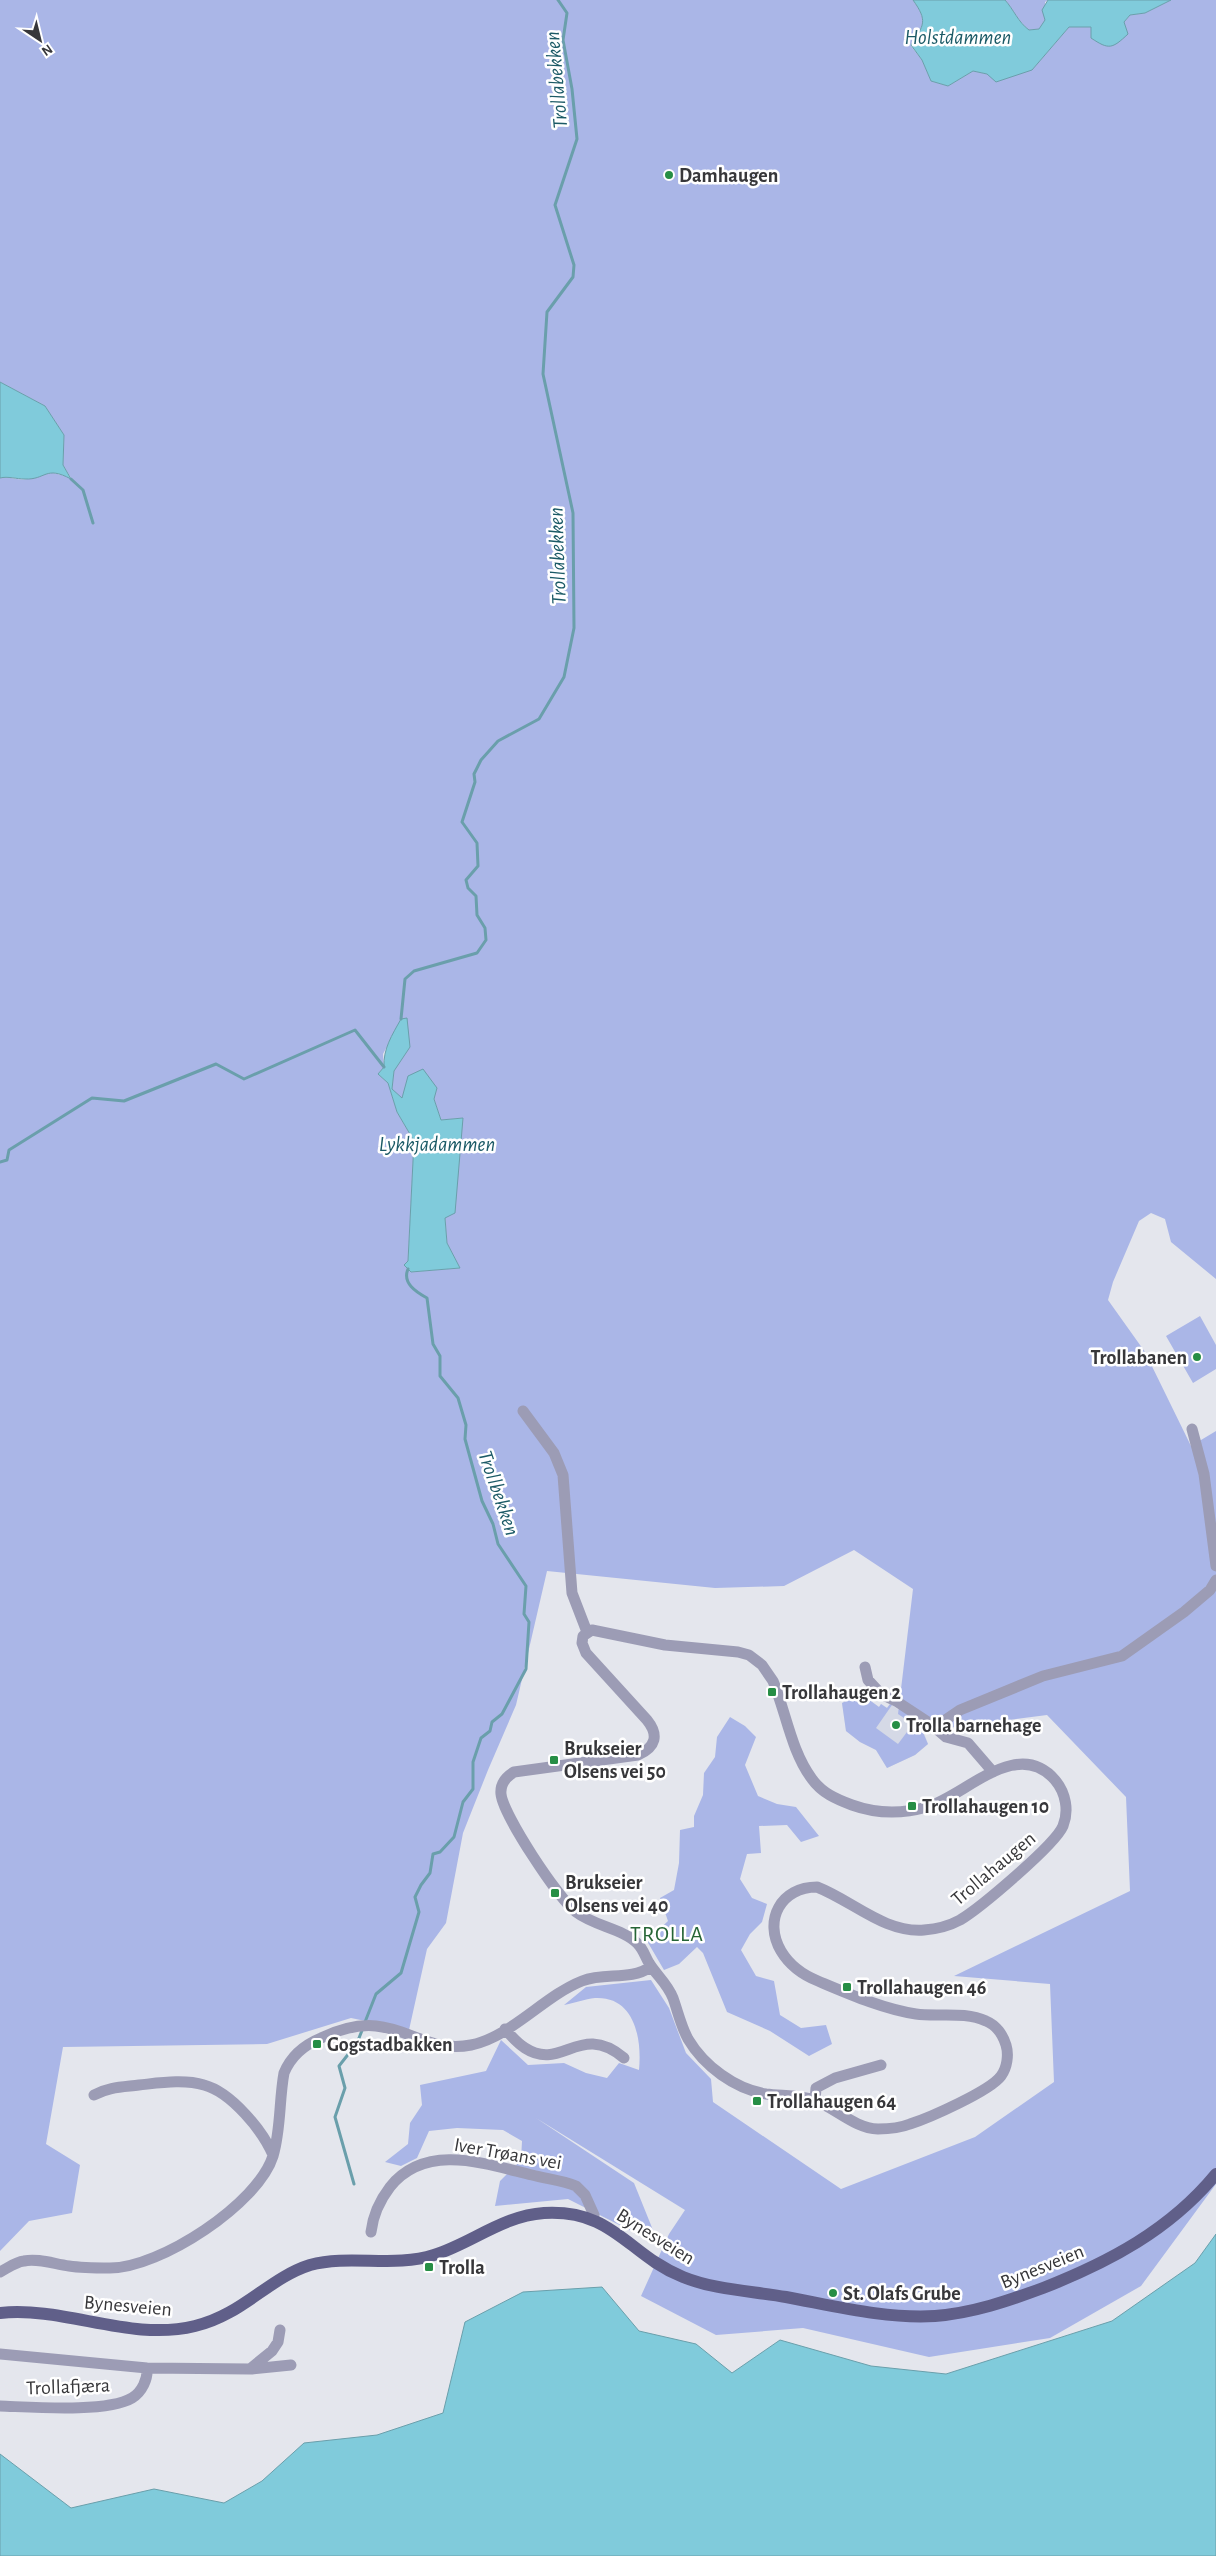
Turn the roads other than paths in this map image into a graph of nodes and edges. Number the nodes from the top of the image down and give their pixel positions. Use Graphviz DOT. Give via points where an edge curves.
graph roads {
  1 [pos="523,1411"];
  2 [pos="1192,1428"];
  3 [pos="1216,1566"];
  4 [pos="1216,1580"];
  5 [pos="587,1632"];
  6 [pos="865,1667"];
  7 [pos="935,1727"];
  8 [pos="993,1772"];
  9 [pos="652,1967"];
  10 [pos="505,2029"];
  11 [pos="624,2058"];
  12 [pos="881,2065"];
  13 [pos="94,2095"];
  14 [pos="815,2101"];
  15 [pos="273,2156"];
  16 [pos="1216,2174"];
  17 [pos="592,2220"];
  18 [pos="371,2232"];
  19 [pos="0,2272"];
  20 [pos="0,2313"];
  21 [pos="280,2330"];
  22 [pos="0,2354"];
  23 [pos="291,2365"];
  24 [pos="147,2368"];
  25 [pos="250,2369"];
  26 [pos="0,2406"];
  1 -- 5 [label="street" via="554,1453 563,1475 572,1593"];
  2 -- 3 [label="street" via="1204,1474"];
  4 -- 7 [label="street" via="1210,1590 1184,1612 1122,1656 1043,1676 960,1710"];
  5 -- 8 [label="street, Trollahaugen" via="603,1630 658,1644 749,1655 762,1665 773,1681 802,1762 814,1781 838,1800 881,1812 909,1811 936,1804"];
  5 -- 9 [label="street, Trollahaugen" via="582,1639 586,1653 648,1720 654,1731 654,1743 638,1755 514,1772 504,1780 501,1795 518,1830 565,1903 585,1919 637,1942"];
  6 -- 7 [label="street" via="868,1680 881,1694"];
  7 -- 8 [label="street" via="946,1737 972,1745"];
  8 -- 14 [label="street, Trollahaugen" via="1022,1764 1044,1770 1060,1787 1066,1810 1063,1826 1052,1842 974,1910 940,1928 908,1930 883,1922 817,1887 808,1887 791,1892 782,1902 776,1915 775,1931 788,1962 818,1981 904,2011 989,2022 1001,2033 1006,2044 1004,2072 998,2080 977,2093 914,2123 894,2128 866,2126"];
  9 -- 10 [label="street" via="641,1974 597,1977 580,1982"];
  9 -- 14 [label="street, Trollahaugen" via="667,1984 688,2039 710,2065 750,2090"];
  10 -- 11 [label="street" via="525,2049 537,2054 552,2055 597,2043 607,2045"];
  10 -- 15 [label="street" via="476,2044 456,2047 424,2042 377,2026 346,2028 317,2039 288,2062 282,2080"];
  12 -- 14 [label="street" via="828,2081 816,2088"];
  13 -- 15 [label="street" via="116,2087 145,2084 189,2082 209,2086 244,2113"];
  15 -- 19 [label="street" via="259,2183 231,2211 160,2255 129,2266 112,2268 32,2260"];
  16 -- 17 [label="main road, Bynesveien" via="1164,2225 1122,2252 1012,2299 963,2313 937,2316 877,2313 691,2280 658,2264 614,2230"];
  17 -- 18 [label="street, Iver Trøans vei" via="594,2215 582,2190 569,2182 495,2165 433,2161 415,2166 394,2183 378,2206"];
  17 -- 20 [label="main road, Bynesveien" via="565,2214 530,2215 497,2225 426,2257 312,2265 283,2278 235,2311 192,2327 173,2330 144,2329 42,2313"];
  21 -- 25 [label="street" via="272,2351"];
  22 -- 24 [label="street, Trollafjæra"];
  23 -- 25 [label="street, Trollafjæra"];
  24 -- 25 [label="street, Trollafjæra"];
  24 -- 26 [label="street, Trollafjæra" via="142,2389 132,2398 118,2403"];
}
